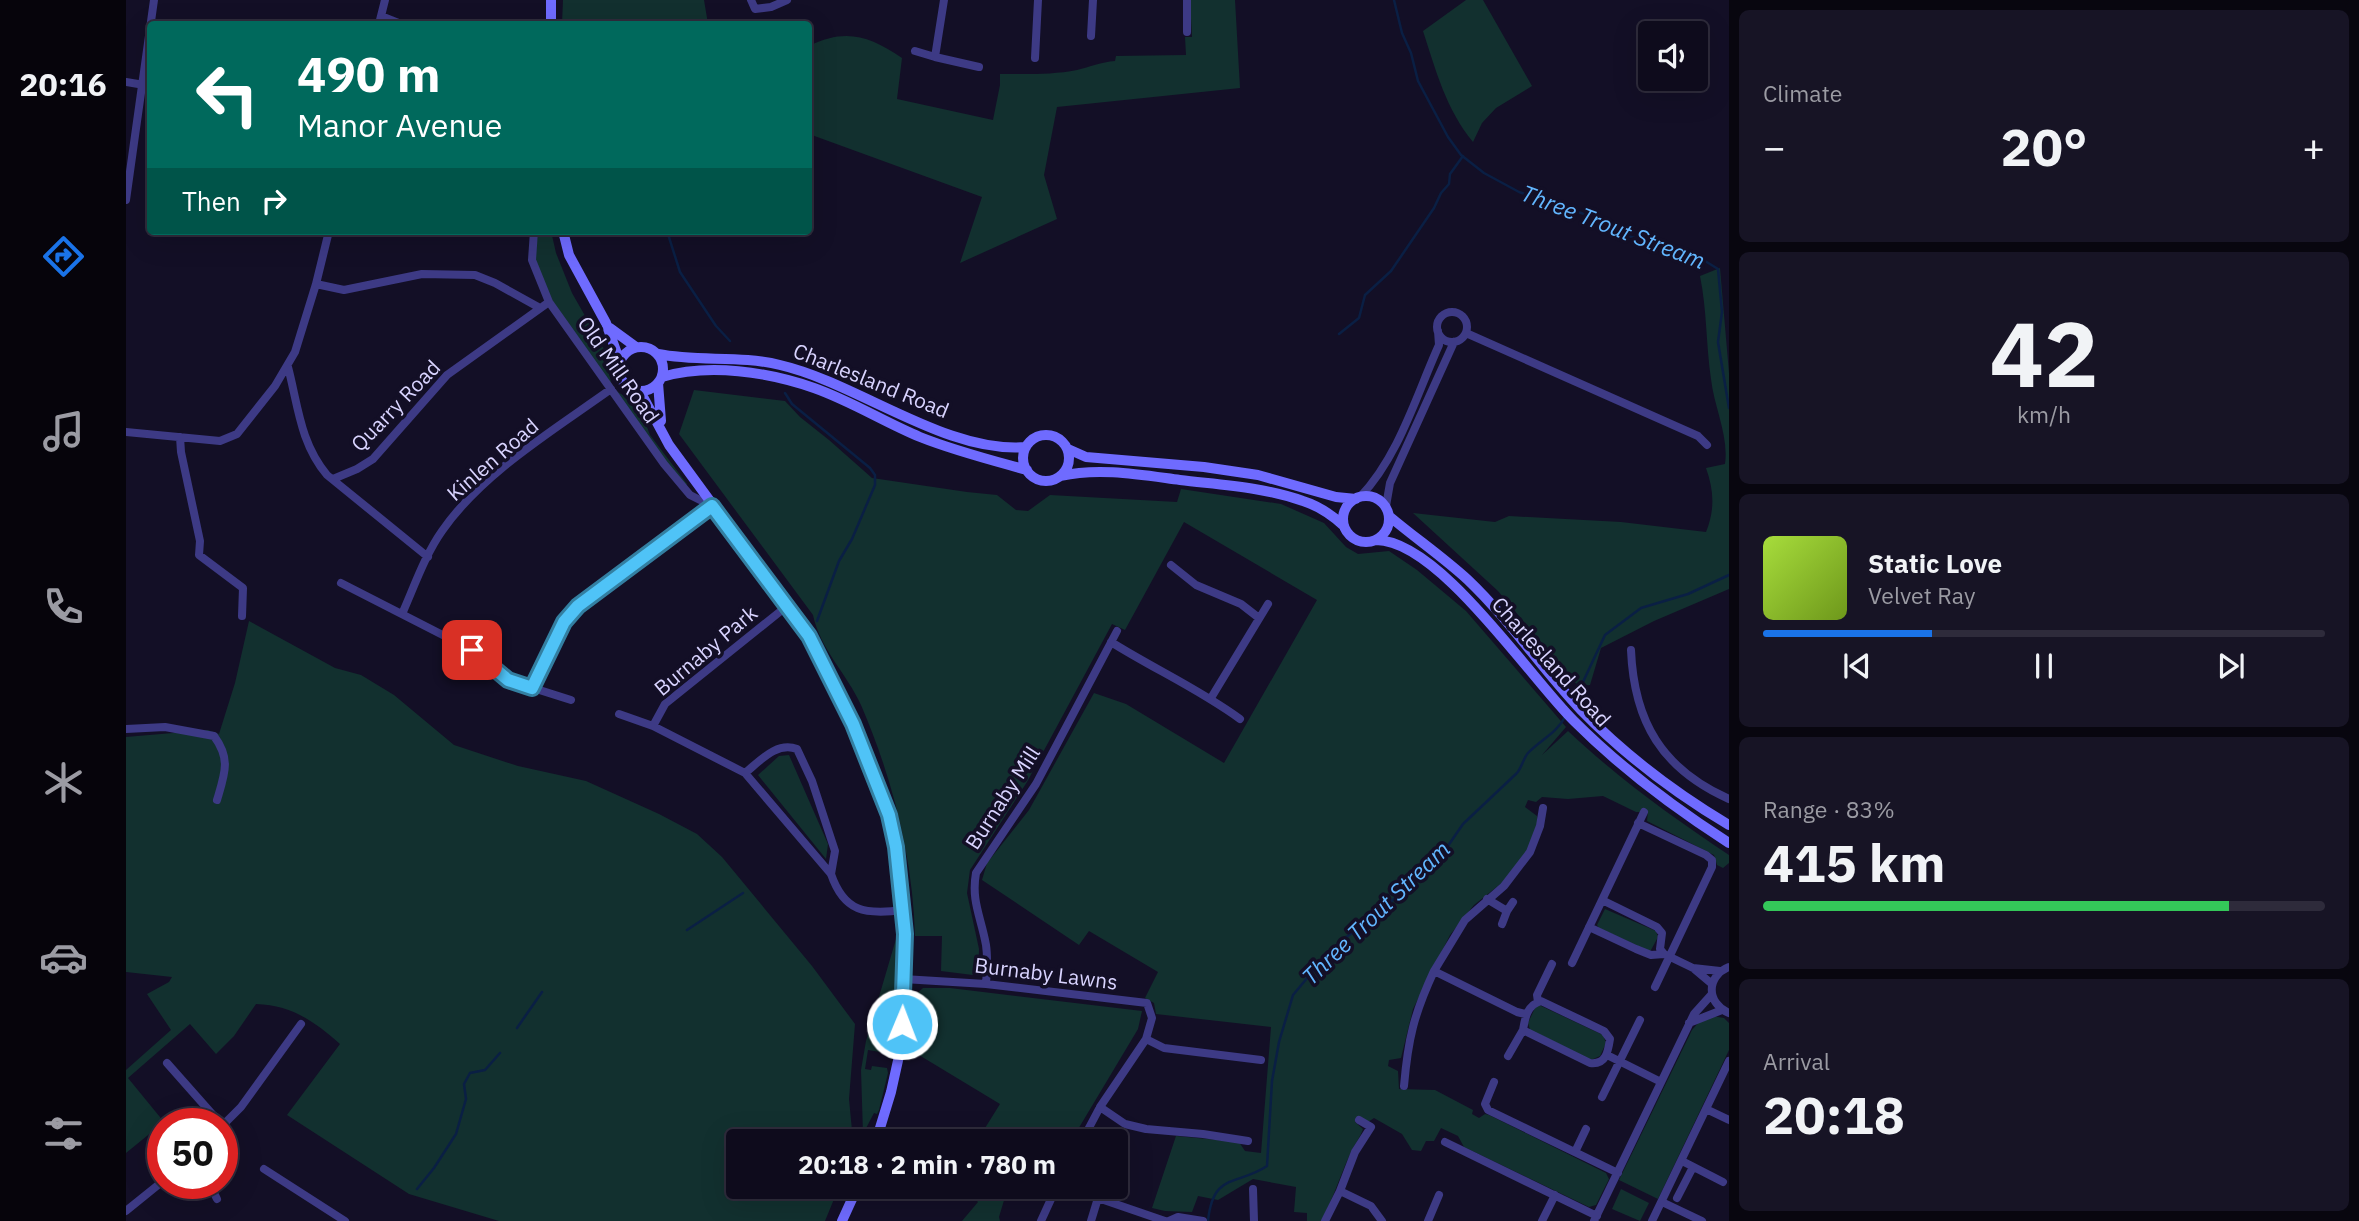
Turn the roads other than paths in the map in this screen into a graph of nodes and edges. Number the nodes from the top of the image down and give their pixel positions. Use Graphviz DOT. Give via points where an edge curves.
graph roads {
  1 [pos="154,0"];
  2 [pos="385,0"];
  3 [pos="551,0"];
  4 [pos="751,0"];
  5 [pos="787,0"];
  6 [pos="944,0"];
  7 [pos="1038,0"];
  8 [pos="1093,0"];
  9 [pos="1187,0"];
  10 [pos="380,20"];
  11 [pos="152,21"];
  12 [pos="551,21"];
  13 [pos="1187,32"];
  14 [pos="1091,36"];
  15 [pos="915,51"];
  16 [pos="935,57"];
  17 [pos="1035,58"];
  18 [pos="979,67"];
  19 [pos="126,82"];
  20 [pos="146,85"];
  21 [pos="126,200"];
  22 [pos="328,235"];
  23 [pos="534,235"];
  24 [pos="565,235"];
  25 [pos="316,284"];
  26 [pos="549,302"];
  27 [pos="540,309"];
  28 [pos="606,323"];
  29 [pos="1438,331"];
  30 [pos="1466,333"];
  31 [pos="1454,342"];
  32 [pos="636,347"];
  33 [pos="658,354"];
  34 [pos="620,362"];
  35 [pos="288,367"];
  36 [pos="660,380"];
  37 [pos="611,389"];
  38 [pos="640,391"];
  39 [pos="661,427"];
  40 [pos="126,432"];
  41 [pos="180,437"];
  42 [pos="1707,445"];
  43 [pos="1026,447"];
  44 [pos="1068,449"];
  45 [pos="1027,470"];
  46 [pos="1061,476"];
  47 [pos="333,479"];
  48 [pos="1358,498"];
  49 [pos="712,506"];
  50 [pos="1387,511"];
  51 [pos="1344,526"];
  52 [pos="1376,540"];
  53 [pos="428,557"];
  54 [pos="1171,565"];
  55 [pos="341,583"];
  56 [pos="1268,604"];
  57 [pos="787,606"];
  58 [pos="402,614"];
  59 [pos="242,616"];
  60 [pos="1259,618"];
  61 [pos="1117,631"];
  62 [pos="1111,642"];
  63 [pos="1631,650"];
  64 [pos="532,688"];
  65 [pos="1211,698"];
  66 [pos="571,700"];
  67 [pos="619,714"];
  68 [pos="1240,719"];
  69 [pos="653,726"];
  70 [pos="126,729"];
  71 [pos="745,773"];
  72 [pos="1729,799"];
  73 [pos="217,800"];
  74 [pos="1544,808"];
  75 [pos="1644,812"];
  76 [pos="1638,823"];
  77 [pos="1729,825"];
  78 [pos="1729,843"];
  79 [pos="831,874"];
  80 [pos="1487,899"];
  81 [pos="1602,900"];
  82 [pos="1513,902"];
  83 [pos="903,910"];
  84 [pos="1507,911"];
  85 [pos="1502,923"];
  86 [pos="1589,927"];
  87 [pos="1666,956"];
  88 [pos="1572,963"];
  89 [pos="1552,964"];
  90 [pos="1729,967"];
  91 [pos="1693,968"];
  92 [pos="1434,971"];
  93 [pos="1720,971"];
  94 [pos="903,979"];
  95 [pos="985,984"];
  96 [pos="1712,984"];
  97 [pos="1655,987"];
  98 [pos="1712,994"];
  99 [pos="1538,1002"];
  100 [pos="1726,1011"];
  101 [pos="1525,1014"];
  102 [pos="1640,1020"];
  103 [pos="1689,1023"];
  104 [pos="301,1024"];
  105 [pos="1523,1030"];
  106 [pos="1146,1039"];
  107 [pos="1607,1055"];
  108 [pos="1508,1056"];
  109 [pos="1261,1060"];
  110 [pos="1729,1061"];
  111 [pos="1620,1062"];
  112 [pos="167,1063"];
  113 [pos="1494,1082"];
  114 [pos="1661,1082"];
  115 [pos="1404,1086"];
  116 [pos="1602,1097"];
  117 [pos="1100,1107"];
  118 [pos="206,1108"];
  119 [pos="1706,1109"];
  120 [pos="238,1110"];
  121 [pos="1359,1120"];
  122 [pos="1729,1120"];
  123 [pos="880,1129"];
  124 [pos="1088,1129"];
  125 [pos="1586,1129"];
  126 [pos="1248,1141"];
  127 [pos="1445,1142"];
  128 [pos="1575,1152"];
  129 [pos="1682,1161"];
  130 [pos="1693,1167"];
  131 [pos="264,1168"];
  132 [pos="1618,1173"];
  133 [pos="1723,1182"];
  134 [pos="1253,1189"];
  135 [pos="1340,1191"];
  136 [pos="147,1194"];
  137 [pos="1440,1195"];
  138 [pos="1555,1195"];
  139 [pos="1677,1198"];
  140 [pos="852,1199"];
  141 [pos="1051,1199"];
  142 [pos="1098,1199"];
  143 [pos="1101,1199"];
  144 [pos="1662,1202"];
  145 [pos="126,1211"];
  146 [pos="1596,1218"];
  147 [pos="345,1221"];
  148 [pos="842,1221"];
  149 [pos="1041,1221"];
  150 [pos="1091,1221"];
  151 [pos="1167,1221"];
  152 [pos="1202,1221"];
  153 [pos="1254,1221"];
  154 [pos="1325,1221"];
  155 [pos="1382,1221"];
  156 [pos="1427,1221"];
  157 [pos="1542,1221"];
  158 [pos="1652,1221"];
  159 [pos="1702,1221"];
  1 -- 11 [label="street"];
  2 -- 10 [label="street"];
  3 -- 12 [label="main road"];
  4 -- 5 [label="street" via="755,9"];
  6 -- 16 [label="street"];
  7 -- 17 [label="street"];
  8 -- 14 [label="street"];
  9 -- 13 [label="street"];
  15 -- 16 [label="street"];
  16 -- 18 [label="street"];
  19 -- 20 [label="street"];
  20 -- 21 [label="street"];
  22 -- 25 [label="street"];
  23 -- 26 [label="street, Old Mill Road" via="532,260"];
  24 -- 28 [label="main road" via="569,255"];
  25 -- 27 [label="street" via="344,290 422,274 475,275"];
  25 -- 35 [label="street"];
  26 -- 27 [label="street, Quarry Road"];
  26 -- 37 [label="street, Old Mill Road"];
  27 -- 47 [label="street, Quarry Road" via="447,375 373,459"];
  28 -- 32 [label="main road"];
  28 -- 34 [label="main road"];
  29 -- 30 [label="street" via="1441,317 1453,312 1465,318"];
  29 -- 31 [label="street"];
  29 -- 48 [label="street" via="1438,345 1389,459"];
  30 -- 31 [label="street"];
  30 -- 42 [label="street" via="1698,436"];
  31 -- 50 [label="street" via="1390,483"];
  32 -- 33 [label="main road"];
  32 -- 34 [label="main road"];
  33 -- 36 [label="main road" via="663,367"];
  33 -- 43 [label="main road, Charlesland Road" via="778,364 839,384 931,427 999,447"];
  34 -- 38 [label="main road" via="625,384"];
  35 -- 41 [label="street" via="237,434 220,441"];
  35 -- 47 [label="street" via="305,440 316,462"];
  36 -- 38 [label="main road" via="653,388"];
  36 -- 39 [label="main road"];
  36 -- 45 [label="main road, Charlesland Road" via="674,373 715,371 779,378 814,388 943,445"];
  37 -- 49 [label="street, Old Mill Road" via="690,495"];
  37 -- 53 [label="street, Kinlen Road" via="476,492 441,531"];
  38 -- 39 [label="main road"];
  39 -- 49 [label="main road"];
  40 -- 41 [label="street"];
  41 -- 59 [label="street" via="199,555 243,588"];
  43 -- 44 [label="main road" via="1046,434 1057,437"];
  43 -- 45 [label="main road"];
  44 -- 46 [label="main road" via="1069,462"];
  44 -- 48 [label="main road" via="1086,457 1258,475"];
  45 -- 46 [label="main road" via="1045,481"];
  46 -- 51 [label="main road" via="1101,472 1270,492 1305,501"];
  47 -- 53 [label="street"];
  48 -- 50 [label="main road" via="1376,498"];
  48 -- 51 [label="main road" via="1345,510"];
  49 -- 57 [label="main road"];
  49 -- 64 [label="street" via="578,606 564,622"];
  50 -- 52 [label="main road" via="1386,531"];
  50 -- 77 [label="main road, Charlesland Road" via="1469,581 1580,709 1640,764"];
  51 -- 52 [label="main road" via="1357,540"];
  52 -- 78 [label="main road, Charlesland Road" via="1402,547 1465,595 1573,720 1630,774"];
  53 -- 58 [label="street, Kinlen Road"];
  54 -- 60 [label="street"];
  55 -- 58 [label="street"];
  56 -- 60 [label="street"];
  57 -- 69 [label="street, Burnaby Park" via="665,704"];
  57 -- 83 [label="main road" via="836,687 886,806"];
  58 -- 64 [label="street" via="472,650 508,680"];
  60 -- 65 [label="street"];
  61 -- 62 [label="street, Burnaby Mill"];
  62 -- 65 [label="street"];
  62 -- 95 [label="street, Burnaby Mill" via="1036,783 976,873 973,890 988,967"];
  63 -- 72 [label="street" via="1635,695 1657,744 1693,780"];
  64 -- 66 [label="street"];
  65 -- 68 [label="street"];
  67 -- 69 [label="street, Burnaby Park"];
  69 -- 71 [label="street, Burnaby Park"];
  70 -- 73 [label="street" via="165,727 214,736 226,759"];
  71 -- 79 [label="street, Burnaby Park"];
  71 -- 79 [label="street" via="779,747 797,749 835,851"];
  74 -- 80 [label="street" via="1530,852 1504,886"];
  75 -- 76 [label="street"];
  76 -- 81 [label="street"];
  76 -- 87 [label="street" via="1712,860"];
  79 -- 83 [label="street, Burnaby Park" via="837,891 853,908"];
  80 -- 84 [label="street"];
  80 -- 92 [label="street" via="1465,920"];
  81 -- 86 [label="street"];
  81 -- 87 [label="street" via="1657,927 1662,933 1660,949"];
  82 -- 84 [label="street"];
  83 -- 94 [label="main road"];
  84 -- 85 [label="street"];
  86 -- 87 [label="street" via="1651,955"];
  86 -- 88 [label="street"];
  87 -- 91 [label="street"];
  87 -- 97 [label="street"];
  89 -- 99 [label="street"];
  90 -- 93 [label="street"];
  91 -- 93 [label="street"];
  91 -- 96 [label="street"];
  92 -- 101 [label="street"];
  92 -- 115 [label="street" via="1418,1003"];
  93 -- 96 [label="street"];
  94 -- 95 [label="street, Burnaby Lawns"];
  94 -- 123 [label="main road" via="901,1047"];
  95 -- 106 [label="street, Burnaby Lawns" via="1147,1003 1152,1018"];
  96 -- 98 [label="street"];
  98 -- 100 [label="street" via="1717,1006"];
  98 -- 103 [label="street"];
  99 -- 101 [label="street"];
  99 -- 107 [label="street" via="1604,1031 1610,1039"];
  100 -- 103 [label="street"];
  101 -- 105 [label="street"];
  102 -- 111 [label="street"];
  103 -- 114 [label="street"];
  104 -- 120 [label="street"];
  105 -- 107 [label="street" via="1590,1063"];
  105 -- 108 [label="street"];
  106 -- 109 [label="street" via="1164,1048"];
  106 -- 117 [label="street"];
  107 -- 111 [label="street"];
  110 -- 119 [label="street"];
  111 -- 114 [label="street"];
  111 -- 116 [label="street"];
  112 -- 118 [label="street"];
  113 -- 128 [label="street" via="1485,1104 1488,1110"];
  114 -- 132 [label="street"];
  117 -- 124 [label="street"];
  117 -- 126 [label="street" via="1125,1124 1146,1129"];
  119 -- 122 [label="street"];
  119 -- 129 [label="street"];
  121 -- 135 [label="street" via="1371,1127 1355,1152"];
  125 -- 128 [label="street"];
  127 -- 138 [label="street"];
  128 -- 132 [label="street"];
  129 -- 130 [label="street"];
  129 -- 144 [label="street"];
  130 -- 133 [label="street"];
  130 -- 139 [label="street"];
  131 -- 147 [label="street"];
  132 -- 146 [label="street"];
  134 -- 153 [label="street"];
  135 -- 154 [label="street"];
  135 -- 155 [label="street" via="1371,1206"];
  136 -- 145 [label="street"];
  137 -- 156 [label="street"];
  138 -- 146 [label="street"];
  138 -- 157 [label="street"];
  140 -- 148 [label="main road"];
  141 -- 149 [label="street"];
  142 -- 150 [label="street"];
  143 -- 151 [label="street"];
  144 -- 158 [label="street"];
  144 -- 159 [label="street"];
  151 -- 152 [label="street" via="1178,1217"];
}
